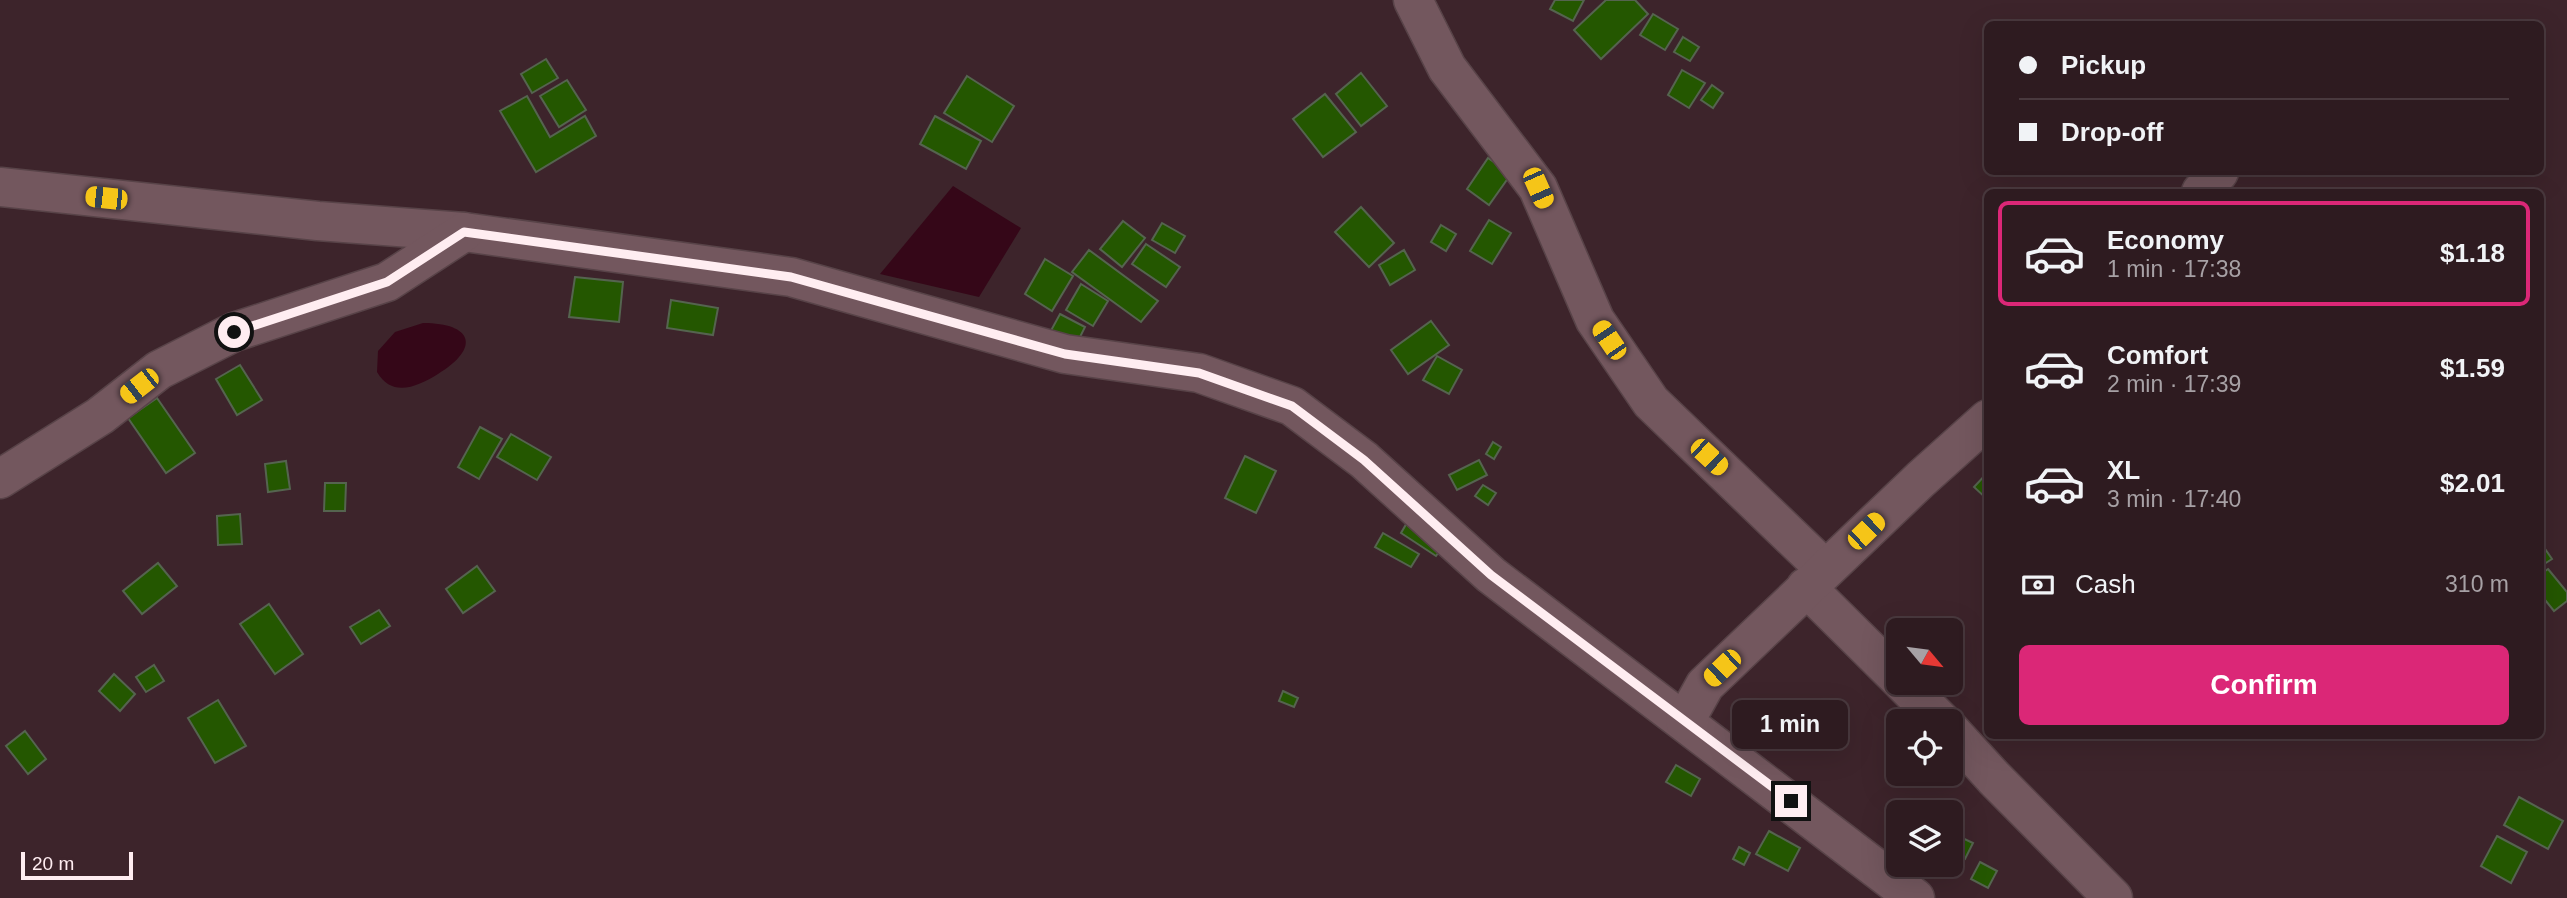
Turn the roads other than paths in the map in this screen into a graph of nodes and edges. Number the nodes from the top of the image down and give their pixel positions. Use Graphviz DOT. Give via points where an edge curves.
graph roads {
  1 [pos="1413,0"];
  2 [pos="2216,175"];
  3 [pos="0,187"];
  4 [pos="2204,189"];
  5 [pos="464,232"];
  6 [pos="1984,423"];
  7 [pos="0,479"];
  8 [pos="1816,578"];
  9 [pos="1886,663"];
  10 [pos="1915,695"];
  11 [pos="1929,709"];
  12 [pos="1685,721"];
  13 [pos="1963,744"];
  14 [pos="1914,898"];
  15 [pos="2113,898"];
  1 -- 8 [label="street" via="1447,68 1538,188 1595,320 1651,402"];
  2 -- 4 [label="street"];
  3 -- 5 [label="street"];
  5 -- 7 [label="street" via="387,282 234,332 159,370 100,416"];
  5 -- 12 [label="street" via="791,277 1065,354 1199,373 1292,406 1364,460 1491,575"];
  6 -- 8 [label="street"];
  8 -- 9 [label="street"];
  8 -- 12 [label="street" via="1705,684"];
  10 -- 11 [label="street"];
  12 -- 14 [label="street"];
  13 -- 15 [label="street"];
}
